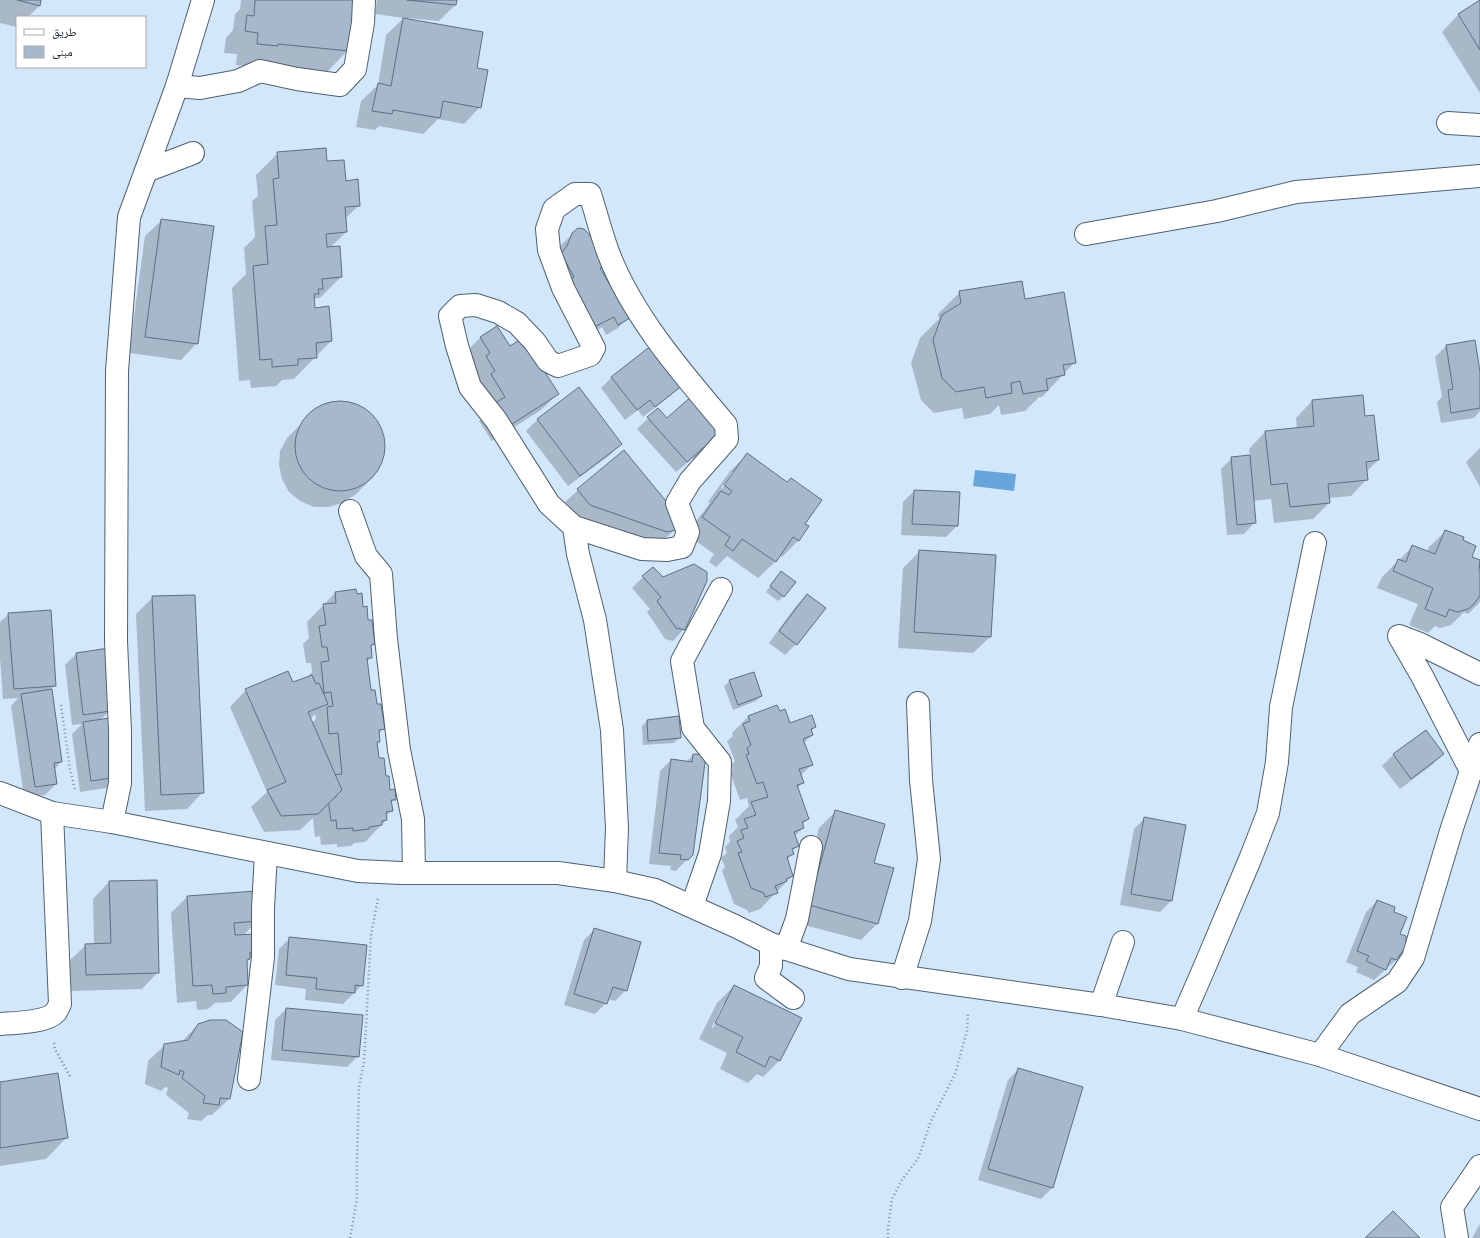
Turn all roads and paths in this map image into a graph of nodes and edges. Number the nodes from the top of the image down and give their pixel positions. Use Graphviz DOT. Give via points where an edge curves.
graph roads {
  1 [pos="203,0"];
  2 [pos="364,0"];
  3 [pos="177,86"];
  4 [pos="1448,123"];
  5 [pos="1480,125"];
  6 [pos="193,153"];
  7 [pos="146,171"];
  8 [pos="1480,176"];
  9 [pos="1086,234"];
  10 [pos="350,511"];
  11 [pos="574,527"];
  12 [pos="1314,543"];
  13 [pos="721,590"];
  14 [pos="1480,674"];
  15 [pos="918,703"];
  16 [pos="61,705"];
  17 [pos="1480,744"];
  18 [pos="1471,771"];
  19 [pos="0,793"];
  20 [pos="52,813"];
  21 [pos="81,816"];
  22 [pos="112,822"];
  23 [pos="811,847"];
  24 [pos="266,853"];
  25 [pos="382,872"];
  26 [pos="414,873"];
  27 [pos="615,881"];
  28 [pos="692,906"];
  29 [pos="1123,942"];
  30 [pos="778,947"];
  31 [pos="902,978"];
  32 [pos="970,986"];
  33 [pos="793,998"];
  34 [pos="1101,1006"];
  35 [pos="48,1017"];
  36 [pos="1182,1019"];
  37 [pos="0,1024"];
  38 [pos="1320,1055"];
  39 [pos="71,1078"];
  40 [pos="249,1079"];
  41 [pos="1480,1109"];
  42 [pos="1480,1166"];
  43 [pos="350,1238"];
  44 [pos="888,1238"];
  45 [pos="1457,1238"];
  1 -- 3 [label="street"];
  2 -- 3 [label="street" via="355,69 340,85 260,71 238,81 200,88"];
  3 -- 7 [label="street"];
  4 -- 5 [label="street"];
  6 -- 7 [label="street"];
  7 -- 22 [label="street" via="129,218 117,371 116,641 120,782"];
  8 -- 9 [label="street" via="1296,192 1217,210"];
  10 -- 26 [label="street" via="366,556 380,574 399,750 413,819"];
  11 -- 11 [label="street" via="642,549 667,550 682,547 688,532 677,503 690,481 727,439 726,425 668,354 626,290 608,253 590,194 575,194 554,209 547,229 549,250 563,288 594,348 590,355 558,366 548,361 536,342 517,323 498,312 476,305 460,306 450,316 470,387 496,420 549,504"];
  11 -- 27 [label="street" via="578,554 595,620 612,730 617,828"];
  12 -- 36 [label="street" via="1281,707 1277,762 1268,813"];
  13 -- 28 [label="street" via="682,661 693,728 720,762 719,801 710,854"];
  14 -- 18 [label="street" via="1399,636"];
  15 -- 31 [label="street" via="921,780 929,859 920,921"];
  16 -- 21 [label="path" via="70,769"];
  17 -- 18 [label="street"];
  18 -- 38 [label="street" via="1413,958 1397,982 1350,1014"];
  19 -- 20 [label="street"];
  20 -- 21 [label="street"];
  20 -- 35 [label="street" via="60,1004 55,1013"];
  21 -- 22 [label="street"];
  22 -- 24 [label="street"];
  23 -- 30 [label="street" via="798,919"];
  24 -- 25 [label="street" via="358,871"];
  24 -- 40 [label="street" via="263,957"];
  25 -- 26 [label="street"];
  25 -- 43 [label="path" via="371,935 364,1062 359,1087 357,1199"];
  26 -- 27 [label="street" via="558,872"];
  27 -- 28 [label="street" via="655,890"];
  28 -- 30 [label="street"];
  29 -- 34 [label="street"];
  30 -- 31 [label="street" via="849,969"];
  30 -- 33 [label="street" via="766,978"];
  31 -- 32 [label="street"];
  32 -- 34 [label="street"];
  32 -- 44 [label="path" via="967,1031 955,1074 931,1121 918,1159 892,1199"];
  34 -- 36 [label="street"];
  35 -- 37 [label="street"];
  35 -- 39 [label="path" via="55,1049"];
  36 -- 38 [label="street"];
  38 -- 41 [label="street"];
  42 -- 45 [label="street" via="1452,1207"];
}
